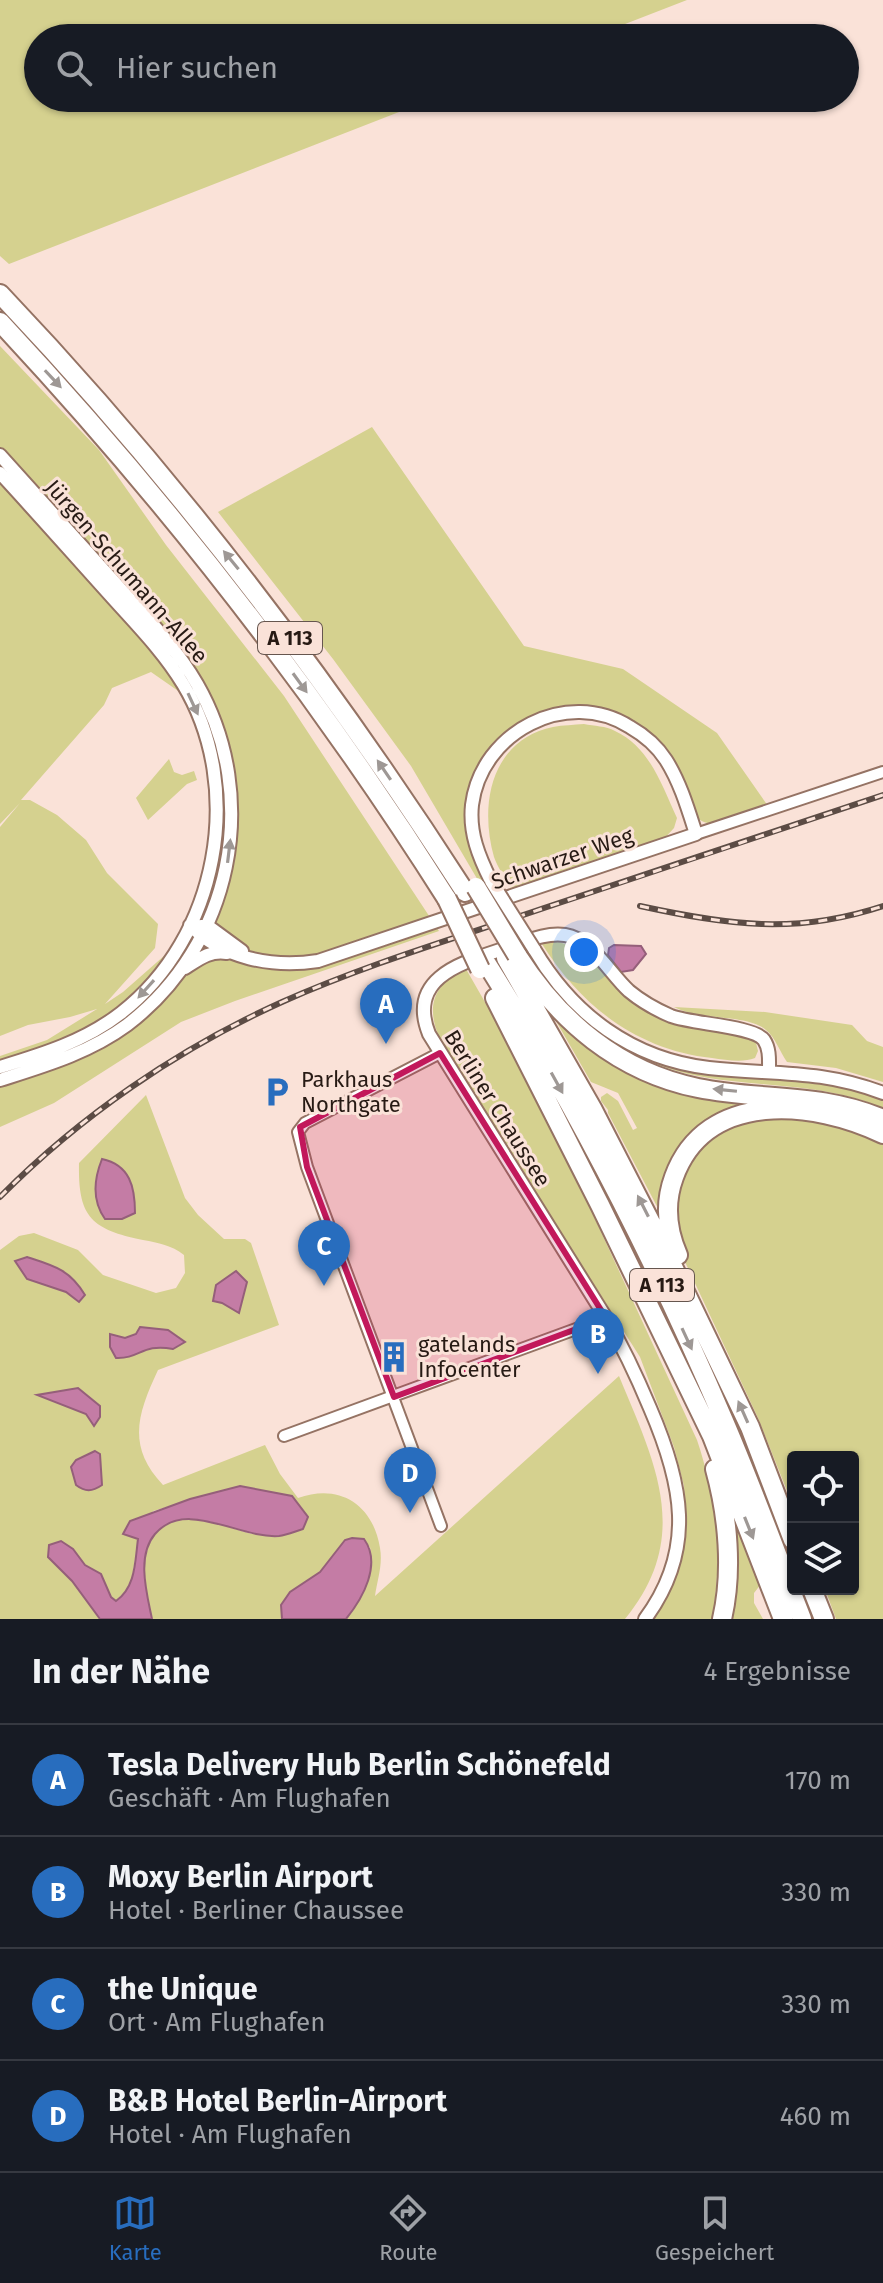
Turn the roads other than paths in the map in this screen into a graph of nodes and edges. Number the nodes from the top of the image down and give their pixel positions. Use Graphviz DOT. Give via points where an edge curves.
graph roads {
  1 [pos="0,294"];
  2 [pos="0,322"];
  3 [pos="0,455"];
  4 [pos="0,473"];
  5 [pos="883,772"];
  6 [pos="696,834"];
  7 [pos="477,887"];
  8 [pos="190,925"];
  9 [pos="205,932"];
  10 [pos="234,954"];
  11 [pos="519,954"];
  12 [pos="251,958"];
  13 [pos="483,967"];
  14 [pos="181,970"];
  15 [pos="440,1053"];
  16 [pos="0,1067"];
  17 [pos="769,1070"];
  18 [pos="0,1080"];
  19 [pos="883,1093"];
  20 [pos="883,1119"];
  21 [pos="883,1134"];
  22 [pos="606,1318"];
  23 [pos="659,1330"];
  24 [pos="727,1377"];
  25 [pos="394,1397"];
  26 [pos="284,1436"];
  27 [pos="787,1525"];
  28 [pos="441,1526"];
  29 [pos="814,1595"];
  30 [pos="645,1619"];
  31 [pos="722,1619"];
  32 [pos="783,1619"];
  33 [pos="802,1619"];
  34 [pos="824,1619"];
  7 -- 1 [label="highway, A 113, one-way" via="428,834 244,577 120,427"];
  2 -- 13 [label="highway, A 113, one-way, bridge" via="106,438 264,634 447,899"];
  9 -- 3 [label="street, Jürgen-Schumann-Allee, one-way" via="226,871 232,813 226,757 209,706 154,627"];
  4 -- 8 [label="street, Jürgen-Schumann-Allee, one-way" via="151,641 197,710 214,759 218,811 210,869"];
  5 -- 6 [label="street, Schwarzer Weg"];
  6 -- 7 [label="street" via="666,758 646,737 596,713 553,714 510,736 477,785 472,804"];
  6 -- 12 [label="street, Schwarzer Weg" via="318,961 280,964"];
  7 -- 11 [label="highway, A 113"];
  7 -- 11 [label="street, bridge"];
  8 -- 9 [label="street, Schwarzer Weg"];
  8 -- 16 [label="street, Jürgen-Schumann-Allee, one-way" via="156,978 121,1013 77,1040"];
  9 -- 10 [label="street, Schwarzer Weg"];
  9 -- 12 [label="street, Schwarzer Weg"];
  9 -- 14 [label="street, Jürgen-Schumann-Allee"];
  10 -- 12 [label="street, Schwarzer Weg"];
  10 -- 14 [label="street" via="207,954"];
  11 -- 17 [label="street" via="596,1024 630,1045 670,1061"];
  20 -- 11 [label="highway, one-way" via="815,1099 698,1088 628,1063 580,1031 545,996"];
  24 -- 11 [label="highway, A 113, one-way"];
  13 -- 23 [label="highway"];
  13 -- 33 [label="highway, A 113, one-way" via="566,1100 658,1277 724,1421"];
  14 -- 18 [label="street, Jürgen-Schumann-Allee" via="148,1007 104,1040"];
  15 -- 17 [label="street, Berliner Chaussee" via="427,1029 425,1004 440,976 460,964 552,934 581,941 650,1006 696,1023 762,1037"];
  15 -- 22 [label="street, Berliner Chaussee"];
  15 -- 25 [label="street" via="305,1123 298,1132"];
  17 -- 19 [label="street" via="841,1080"];
  21 -- 24 [label="highway" via="826,1115 765,1109 723,1121 679,1163 669,1192 673,1243"];
  22 -- 25 [label="street"];
  22 -- 30 [label="street, Berliner Chaussee" via="663,1440 679,1494 676,1556"];
  23 -- 31 [label="highway" via="720,1486 727,1549"];
  23 -- 32 [label="highway, one-way" via="712,1436"];
  27 -- 24 [label="highway, A 113, one-way"];
  25 -- 26 [label="street"];
  25 -- 28 [label="street"];
  29 -- 34 [label="highway"];
}
